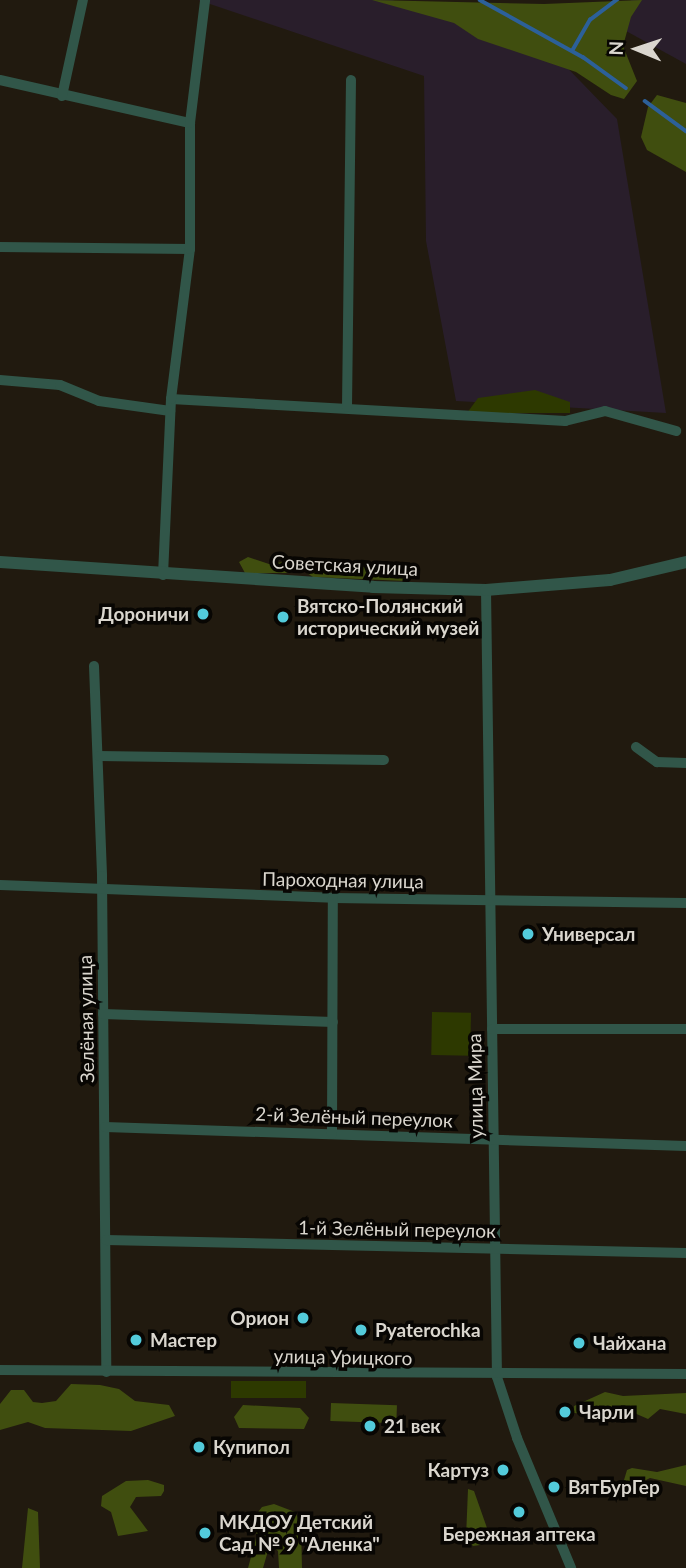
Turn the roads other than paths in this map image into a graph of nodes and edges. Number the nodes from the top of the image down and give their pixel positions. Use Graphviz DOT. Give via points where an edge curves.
graph roads {
  1 [pos="83,0"];
  2 [pos="205,0"];
  3 [pos="0,80"];
  4 [pos="351,80"];
  5 [pos="62,96"];
  6 [pos="190,123"];
  7 [pos="0,247"];
  8 [pos="190,249"];
  9 [pos="0,380"];
  10 [pos="171,399"];
  11 [pos="346,407"];
  12 [pos="170,411"];
  13 [pos="676,431"];
  14 [pos="0,562"];
  15 [pos="686,562"];
  16 [pos="163,575"];
  17 [pos="486,590"];
  18 [pos="94,666"];
  19 [pos="636,747"];
  20 [pos="99,757"];
  21 [pos="384,760"];
  22 [pos="686,763"];
  23 [pos="0,885"];
  24 [pos="102,891"];
  25 [pos="333,898"];
  26 [pos="490,901"];
  27 [pos="686,903"];
  28 [pos="103,1014"];
  29 [pos="333,1022"];
  30 [pos="492,1029"];
  31 [pos="686,1029"];
  32 [pos="105,1126"];
  33 [pos="332,1134"];
  34 [pos="494,1139"];
  35 [pos="686,1146"];
  36 [pos="106,1240"];
  37 [pos="495,1248"];
  38 [pos="686,1253"];
  39 [pos="0,1370"];
  40 [pos="106,1372"];
  41 [pos="686,1374"];
  42 [pos="497,1377"];
  43 [pos="571,1568"];
  1 -- 5 [label="street"];
  2 -- 6 [label="street"];
  3 -- 5 [label="street"];
  4 -- 11 [label="street"];
  5 -- 6 [label="street"];
  6 -- 8 [label="street"];
  7 -- 8 [label="street"];
  8 -- 10 [label="street"];
  9 -- 12 [label="street" via="60,385 99,401"];
  10 -- 11 [label="street"];
  10 -- 12 [label="street"];
  11 -- 13 [label="street" via="565,421 605,411"];
  12 -- 16 [label="street"];
  14 -- 16 [label="street, Советская улица"];
  15 -- 17 [label="street, Советская улица" via="610,580"];
  16 -- 17 [label="street, Советская улица"];
  17 -- 26 [label="street, улица Мира"];
  18 -- 20 [label="street, Зелёная улица"];
  19 -- 22 [label="street" via="657,762"];
  20 -- 21 [label="street"];
  20 -- 24 [label="street, Зелёная улица"];
  23 -- 24 [label="street, Пароходная улица"];
  24 -- 25 [label="street, Пароходная улица"];
  24 -- 28 [label="street, Зелёная улица"];
  25 -- 26 [label="street, Пароходная улица"];
  25 -- 29 [label="street"];
  26 -- 27 [label="street, Пароходная улица"];
  26 -- 30 [label="street, улица Мира"];
  28 -- 29 [label="street"];
  28 -- 32 [label="street, Зелёная улица"];
  29 -- 33 [label="street"];
  30 -- 31 [label="street"];
  30 -- 34 [label="street, улица Мира"];
  32 -- 33 [label="street, 2-й Зелёный переулок"];
  32 -- 36 [label="street, Зелёная улица"];
  33 -- 34 [label="street, 2-й Зелёный переулок"];
  34 -- 35 [label="street, 2-й Зелёный переулок"];
  34 -- 37 [label="street, улица Мира"];
  36 -- 37 [label="street, 1-й Зелёный переулок"];
  36 -- 40 [label="street, Зелёная улица"];
  37 -- 38 [label="street, 1-й Зелёный переулок"];
  37 -- 42 [label="street, улица Мира"];
  39 -- 40 [label="street, улица Урицкого"];
  40 -- 42 [label="street, улица Урицкого"];
  41 -- 42 [label="street, улица Урицкого"];
  42 -- 43 [label="street, улица Мира"];
}
